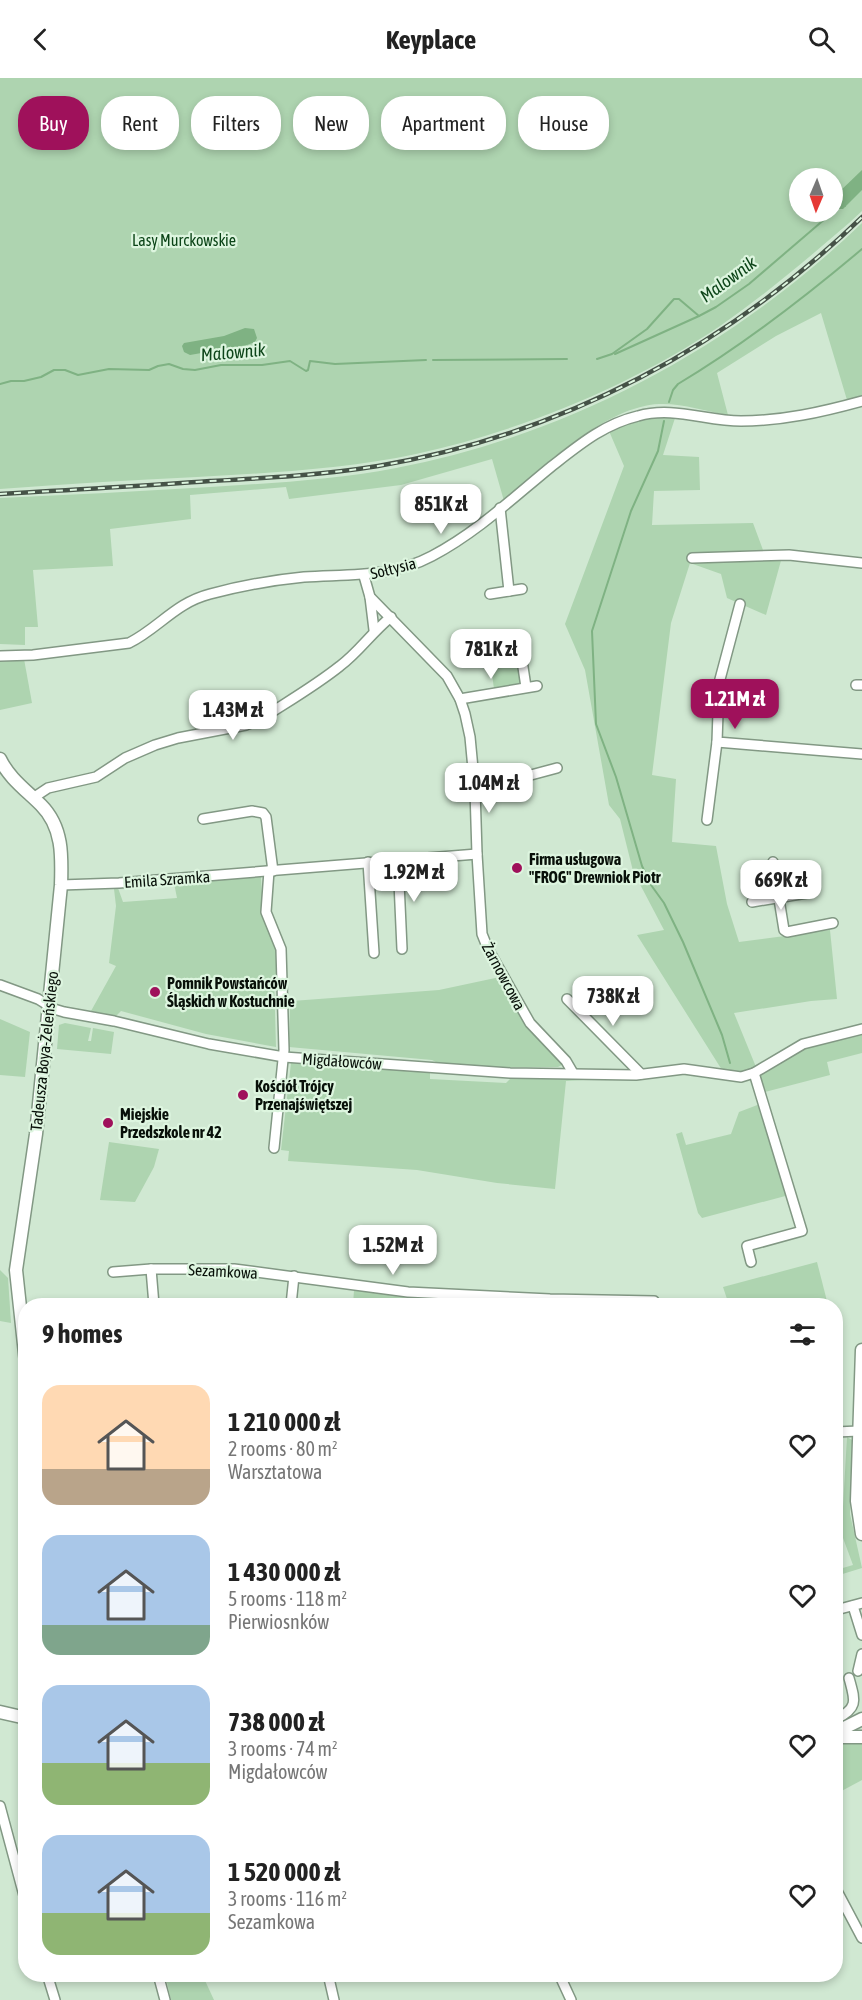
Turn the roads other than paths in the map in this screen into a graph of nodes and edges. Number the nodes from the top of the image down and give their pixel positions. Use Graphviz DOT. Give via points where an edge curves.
graph roads {
  1 [pos="862,402"];
  2 [pos="500,508"];
  3 [pos="692,558"];
  4 [pos="862,563"];
  5 [pos="364,576"];
  6 [pos="522,589"];
  7 [pos="509,591"];
  8 [pos="490,594"];
  9 [pos="370,597"];
  10 [pos="740,604"];
  11 [pos="391,617"];
  12 [pos="375,630"];
  13 [pos="521,654"];
  14 [pos="0,656"];
  15 [pos="537,686"];
  16 [pos="526,687"];
  17 [pos="460,699"];
  18 [pos="717,742"];
  19 [pos="862,754"];
  20 [pos="0,759"];
  21 [pos="556,768"];
  22 [pos="475,790"];
  23 [pos="33,798"];
  24 [pos="203,819"];
  25 [pos="707,820"];
  26 [pos="477,854"];
  27 [pos="398,860"];
  28 [pos="368,862"];
  29 [pos="773,862"];
  30 [pos="271,871"];
  31 [pos="61,885"];
  32 [pos="807,893"];
  33 [pos="778,898"];
  34 [pos="752,902"];
  35 [pos="833,924"];
  36 [pos="402,949"];
  37 [pos="374,953"];
  38 [pos="0,985"];
  39 [pos="567,999"];
  40 [pos="48,1005"];
  41 [pos="862,1029"];
  42 [pos="284,1057"];
  43 [pos="573,1073"];
  44 [pos="754,1073"];
  45 [pos="640,1074"];
  46 [pos="274,1148"];
  47 [pos="751,1262"];
  48 [pos="151,1269"];
  49 [pos="113,1272"];
  50 [pos="294,1276"];
  51 [pos="19,1298"];
  52 [pos="153,1298"];
  53 [pos="292,1298"];
  54 [pos="530,1298"];
  55 [pos="862,1350"];
  56 [pos="859,1431"];
  57 [pos="843,1432"];
  58 [pos="862,1534"];
  59 [pos="858,1604"];
  60 [pos="843,1608"];
  61 [pos="862,1635"];
  62 [pos="862,1653"];
  63 [pos="858,1671"];
  64 [pos="849,1678"];
  65 [pos="0,1712"];
  66 [pos="18,1716"];
  67 [pos="843,1716"];
  68 [pos="862,1719"];
  69 [pos="862,1728"];
  70 [pos="843,1732"];
  71 [pos="843,1734"];
  72 [pos="843,1736"];
  73 [pos="862,1737"];
  74 [pos="0,1806"];
  75 [pos="18,1873"];
  76 [pos="843,1902"];
  77 [pos="862,1938"];
  78 [pos="49,1982"];
  79 [pos="160,1982"];
  80 [pos="330,1982"];
  81 [pos="563,1982"];
  82 [pos="55,2000"];
  83 [pos="165,2000"];
  84 [pos="334,2000"];
  85 [pos="571,2000"];
  1 -- 2 [label="street, Sołtysia" via="768,420 720,420 675,412 639,415 582,443"];
  2 -- 5 [label="street, Sołtysia" via="430,557 393,571"];
  2 -- 7 [label="street"];
  3 -- 4 [label="street" via="789,555"];
  5 -- 9 [label="street"];
  5 -- 14 [label="street, Sołtysia" via="292,579 210,594 177,608 129,643"];
  6 -- 7 [label="street"];
  7 -- 8 [label="street"];
  9 -- 11 [label="street, Żarnowcowa"];
  9 -- 12 [label="street"];
  10 -- 18 [label="street" via="719,683"];
  11 -- 12 [label="street"];
  11 -- 17 [label="street, Żarnowcowa" via="447,676"];
  12 -- 23 [label="street" via="339,667 261,719 155,745 96,777 48,788"];
  13 -- 16 [label="street"];
  15 -- 16 [label="street"];
  16 -- 17 [label="street"];
  17 -- 22 [label="street, Żarnowcowa" via="470,737"];
  18 -- 19 [label="street"];
  18 -- 25 [label="street"];
  20 -- 23 [label="street, Tadeusza Boya-Żeleńskiego"];
  21 -- 22 [label="street"];
  22 -- 26 [label="street, Żarnowcowa"];
  23 -- 31 [label="street, Tadeusza Boya-Żeleńskiego" via="45,810 58,834 62,850"];
  24 -- 30 [label="street" via="252,811 264,813"];
  26 -- 27 [label="street, Emila Szramka"];
  26 -- 43 [label="street, Żarnowcowa" via="482,934 488,949 530,1023"];
  27 -- 28 [label="street, Emila Szramka"];
  27 -- 36 [label="street"];
  28 -- 30 [label="street, Emila Szramka"];
  28 -- 37 [label="street"];
  29 -- 33 [label="street"];
  30 -- 31 [label="street, Emila Szramka"];
  30 -- 42 [label="street" via="266,912 281,949"];
  31 -- 40 [label="street, Tadeusza Boya-Żeleńskiego"];
  32 -- 33 [label="street"];
  33 -- 34 [label="street"];
  33 -- 35 [label="street" via="787,932"];
  38 -- 40 [label="street, Migdałowców"];
  39 -- 45 [label="street"];
  40 -- 42 [label="street, Migdałowców" via="64,1012 209,1044"];
  40 -- 51 [label="street, Tadeusza Boya-Żeleńskiego" via="36,1134 16,1270"];
  41 -- 44 [label="street, Migdałowców" via="803,1044"];
  42 -- 43 [label="street, Migdałowców" via="510,1073"];
  42 -- 46 [label="street"];
  43 -- 45 [label="street, Migdałowców"];
  44 -- 45 [label="street, Migdałowców" via="741,1077 678,1069"];
  44 -- 47 [label="street" via="802,1230 747,1246"];
  48 -- 49 [label="street, Sezamkowa"];
  48 -- 50 [label="street, Sezamkowa" via="234,1269"];
  48 -- 52 [label="street"];
  50 -- 53 [label="street"];
  50 -- 54 [label="street, Sezamkowa" via="408,1292"];
  55 -- 56 [label="street"];
  56 -- 57 [label="street"];
  56 -- 58 [label="street" via="857,1502"];
  59 -- 60 [label="street"];
  59 -- 61 [label="street"];
  62 -- 63 [label="street"];
  64 -- 67 [label="street" via="855,1699"];
  65 -- 66 [label="street"];
  68 -- 70 [label="street"];
  69 -- 71 [label="street"];
  72 -- 73 [label="street"];
  74 -- 75 [label="street"];
  76 -- 77 [label="street"];
  78 -- 82 [label="street"];
  79 -- 83 [label="street"];
  80 -- 84 [label="street"];
  81 -- 85 [label="street"];
}
